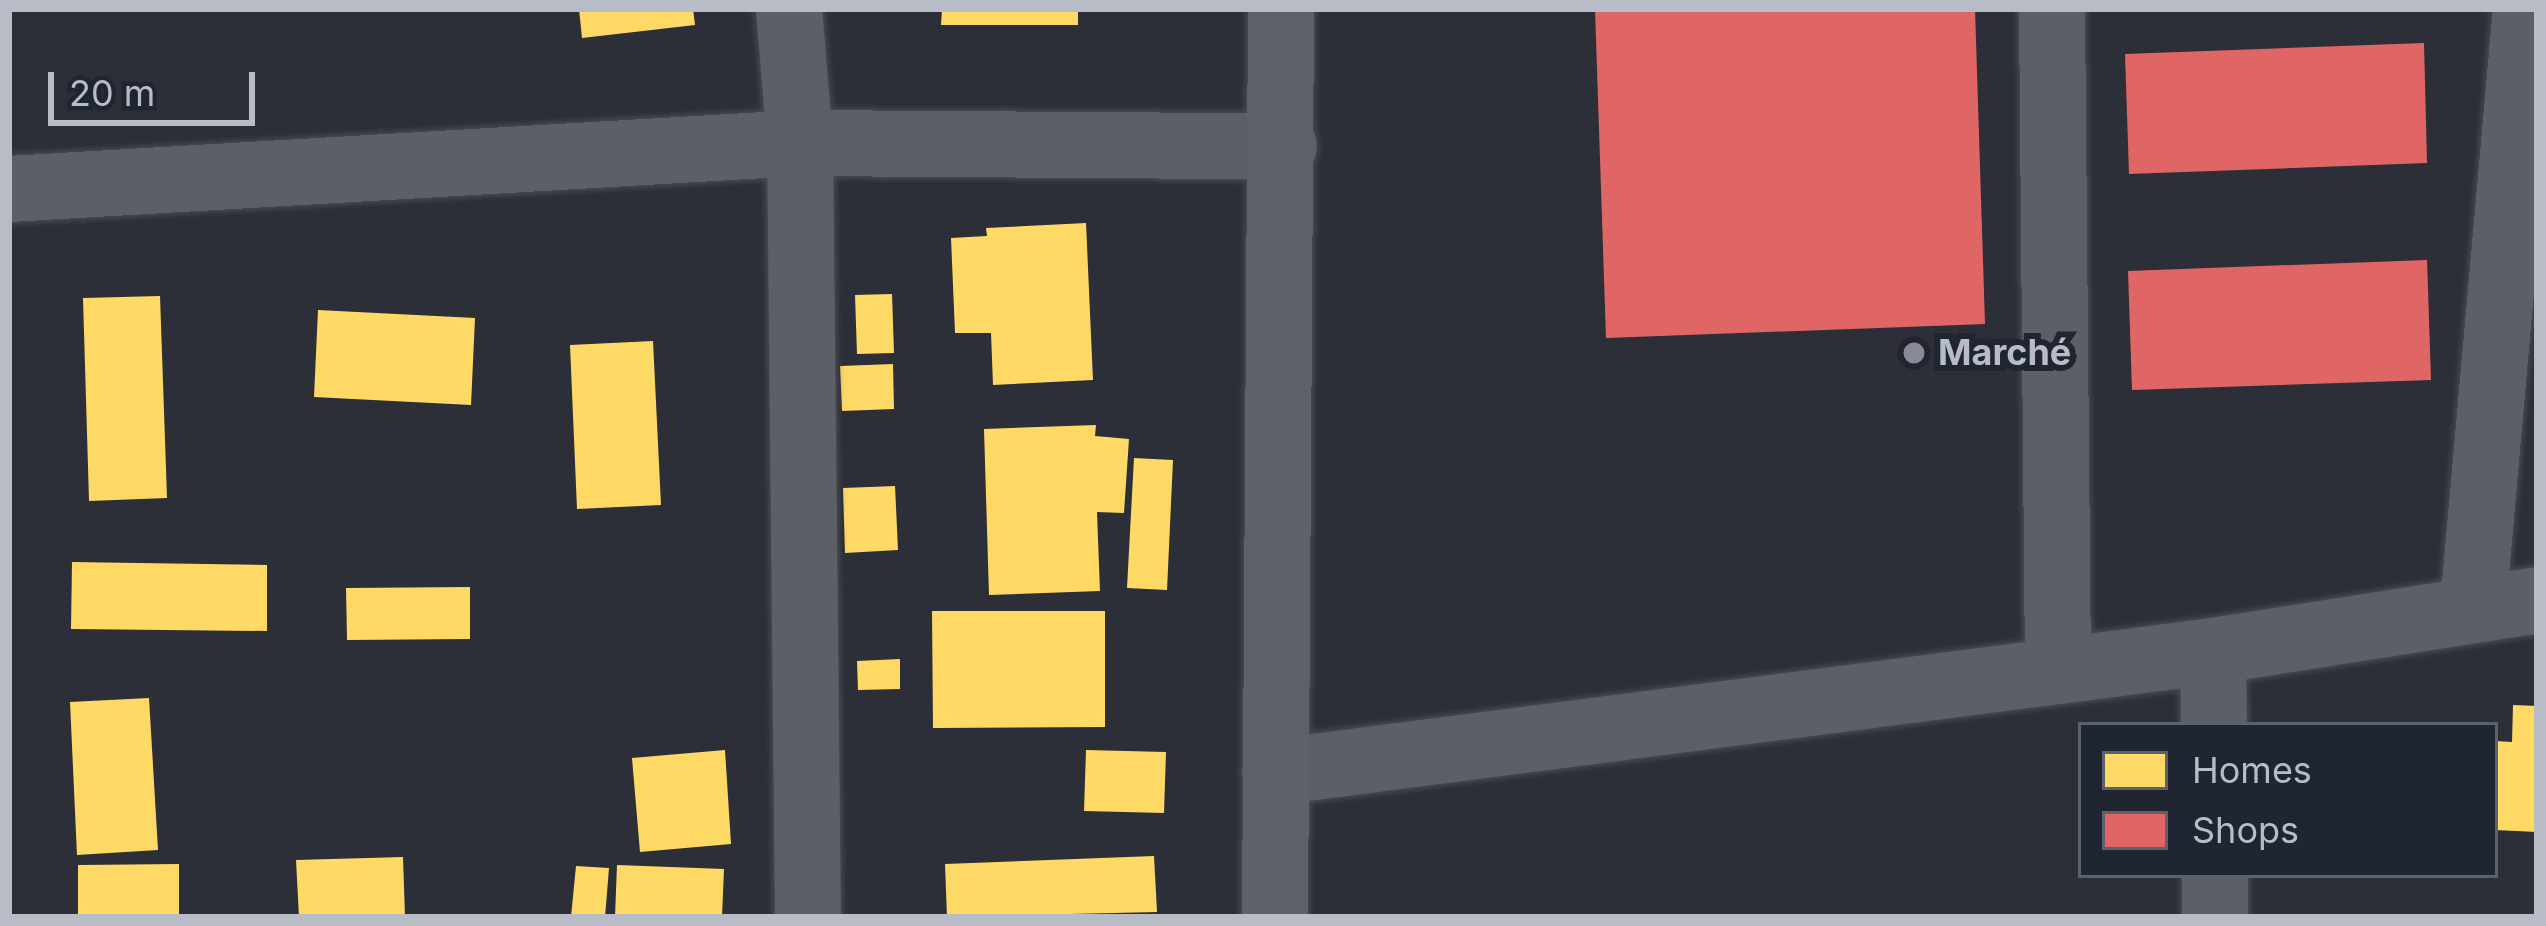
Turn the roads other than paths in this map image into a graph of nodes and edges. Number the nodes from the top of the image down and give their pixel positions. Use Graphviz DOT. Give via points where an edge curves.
graph roads {
  1 [pos="789,9"];
  2 [pos="1282,9"];
  3 [pos="2052,9"];
  4 [pos="2526,9"];
  5 [pos="800,142"];
  6 [pos="1284,146"];
  7 [pos="9,189"];
  8 [pos="2537,600"];
  9 [pos="2473,607"];
  10 [pos="2213,651"];
  11 [pos="2058,671"];
  12 [pos="2214,722"];
  13 [pos="1275,772"];
  14 [pos="2215,878"];
  15 [pos="808,917"];
  16 [pos="1276,917"];
  17 [pos="2215,917"];
  1 -- 5 [label="street"];
  2 -- 6 [label="main road"];
  3 -- 11 [label="street"];
  4 -- 9 [label="street"];
  5 -- 6 [label="street"];
  5 -- 7 [label="street"];
  5 -- 15 [label="street"];
  6 -- 13 [label="main road"];
  8 -- 9 [label="street"];
  9 -- 10 [label="street"];
  10 -- 11 [label="street"];
  10 -- 12 [label="street"];
  11 -- 13 [label="street"];
  13 -- 16 [label="main road"];
  14 -- 17 [label="street"];
}
